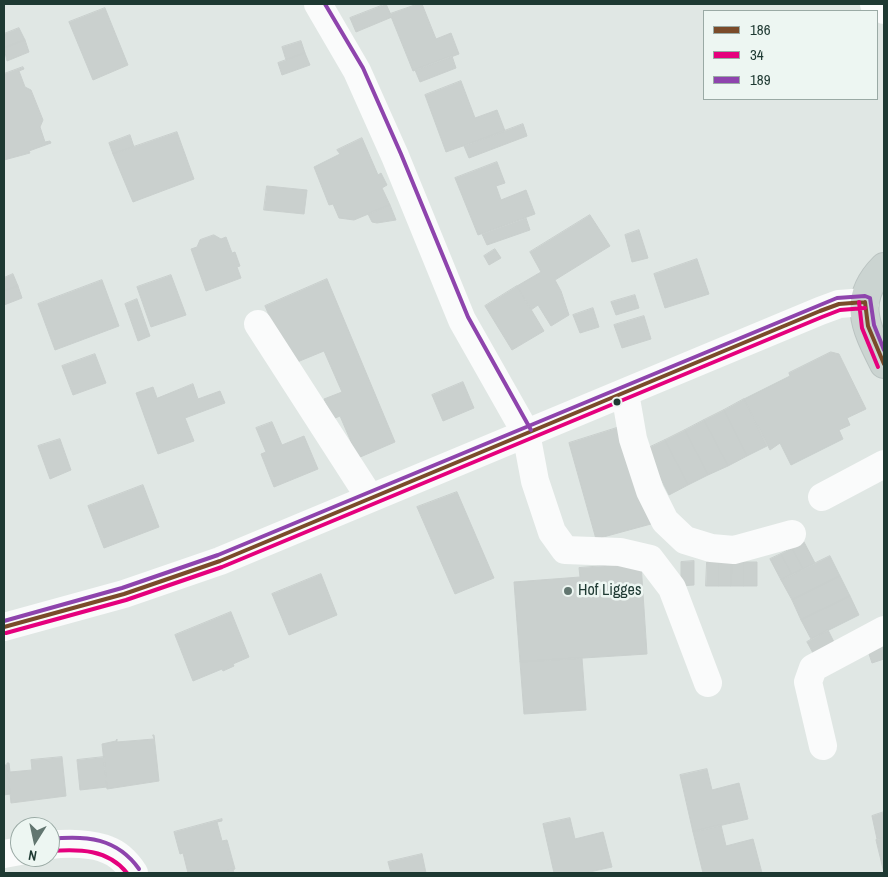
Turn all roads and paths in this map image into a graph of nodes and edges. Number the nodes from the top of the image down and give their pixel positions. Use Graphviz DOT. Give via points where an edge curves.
graph roads {
  1 [pos="318,4"];
  2 [pos="874,4"];
  3 [pos="884,10"];
  4 [pos="884,267"];
  5 [pos="865,302"];
  6 [pos="258,324"];
  7 [pos="884,364"];
  8 [pos="625,393"];
  9 [pos="526,433"];
  10 [pos="884,464"];
  11 [pos="822,497"];
  12 [pos="370,498"];
  13 [pos="792,534"];
  14 [pos="4,627"];
  15 [pos="884,630"];
  16 [pos="708,683"];
  17 [pos="823,746"];
  18 [pos="60,845"];
  19 [pos="134,873"];
  1 -- 9 [label="street" via="357,71 462,320"];
  2 -- 3 [label="street"];
  4 -- 5 [label="main road" via="874,278"];
  5 -- 7 [label="main road" via="868,331"];
  5 -- 8 [label="street" via="840,304 820,311"];
  6 -- 12 [label="street"];
  8 -- 9 [label="street"];
  8 -- 13 [label="street" via="633,439 650,491 665,520 685,540 711,548 734,550"];
  9 -- 12 [label="street"];
  9 -- 16 [label="street" via="535,481 552,532 565,550 620,552 650,559 672,588"];
  10 -- 11 [label="street"];
  12 -- 14 [label="street" via="212,564 124,594"];
  15 -- 17 [label="street" via="813,668 808,682"];
  18 -- 19 [label="street" via="81,844 109,850 127,863"];
}
